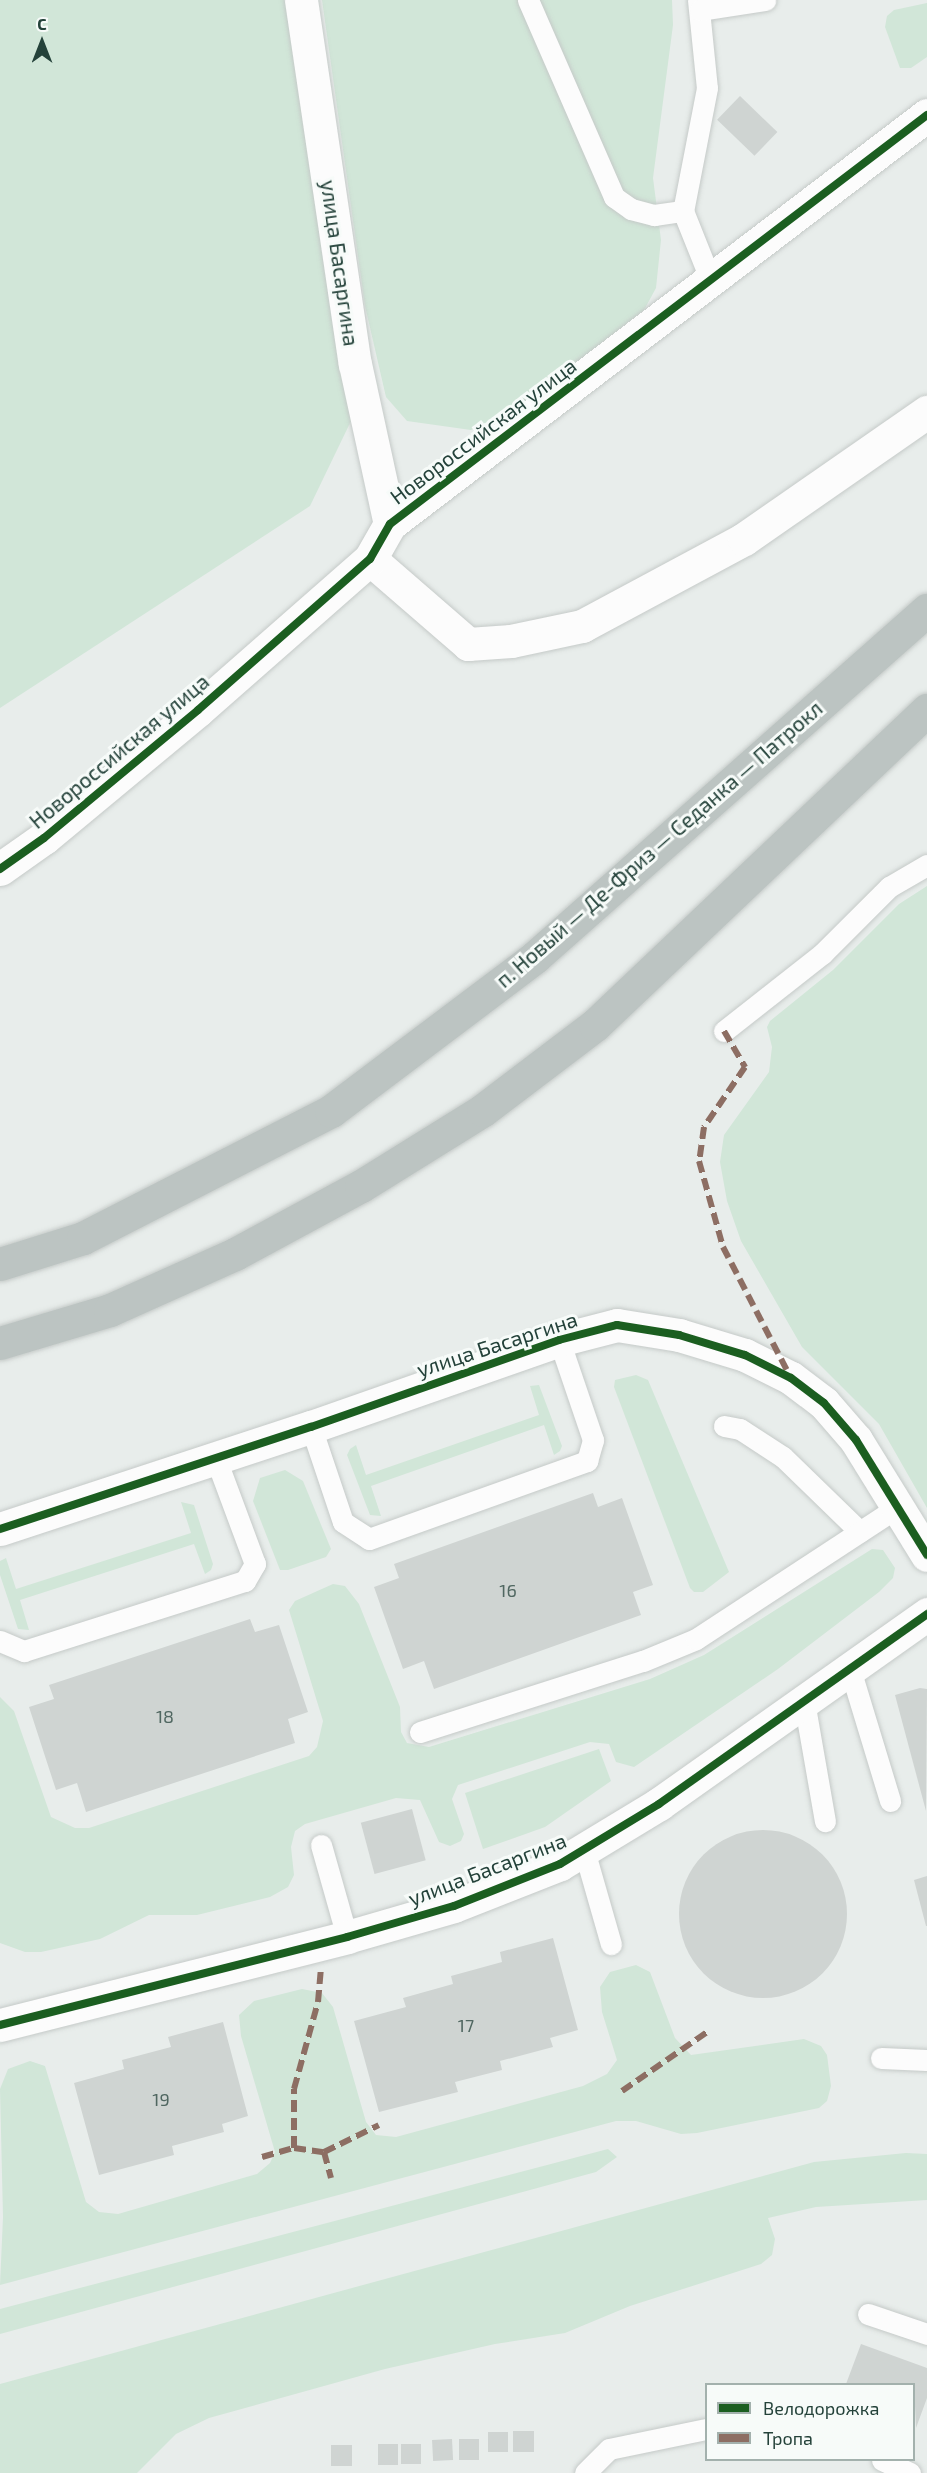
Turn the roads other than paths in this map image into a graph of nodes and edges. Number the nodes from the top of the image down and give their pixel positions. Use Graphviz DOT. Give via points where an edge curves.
graph roads {
  1 [pos="301,0"];
  2 [pos="528,0"];
  3 [pos="765,0"];
  4 [pos="699,5"];
  5 [pos="927,115"];
  6 [pos="682,211"];
  7 [pos="711,281"];
  8 [pos="927,412"];
  9 [pos="390,524"];
  10 [pos="370,559"];
  11 [pos="927,610"];
  12 [pos="927,710"];
  13 [pos="927,865"];
  14 [pos="0,869"];
  15 [pos="724,1031"];
  16 [pos="0,1264"];
  17 [pos="559,1340"];
  18 [pos="0,1343"];
  19 [pos="724,1426"];
  20 [pos="310,1427"];
  21 [pos="216,1459"];
  22 [pos="898,1507"];
  23 [pos="0,1529"];
  24 [pos="860,1532"];
  25 [pos="927,1555"];
  26 [pos="927,1614"];
  27 [pos="0,1641"];
  28 [pos="850,1670"];
  29 [pos="804,1701"];
  30 [pos="420,1732"];
  31 [pos="890,1801"];
  32 [pos="825,1821"];
  33 [pos="321,1845"];
  34 [pos="584,1850"];
  35 [pos="348,1937"];
  36 [pos="611,1944"];
  37 [pos="0,2025"];
  38 [pos="881,2058"];
  39 [pos="927,2060"];
  40 [pos="868,2314"];
  41 [pos="927,2334"];
  42 [pos="705,2429"];
  43 [pos="884,2461"];
  44 [pos="585,2473"];
  45 [pos="910,2473"];
  1 -- 9 [label="street, улица Басаргина" via="355,364"];
  2 -- 6 [label="lane" via="614,197 631,209 654,215"];
  3 -- 4 [label="lane"];
  4 -- 6 [label="lane" via="707,88"];
  5 -- 7 [label="street, Новороссийская улица"];
  6 -- 7 [label="lane"];
  7 -- 9 [label="street, Новороссийская улица"];
  8 -- 10 [label="street" via="744,539 582,626 512,641 468,644"];
  9 -- 10 [label="street, Новороссийская улица"];
  10 -- 14 [label="street, Новороссийская улица" via="198,710 45,838"];
  11 -- 16 [label="highway, п. Новый — Де-Фриз — Седанка — Патрокл" via="535,957 331,1111 83,1238"];
  12 -- 18 [label="highway" via="595,1025 483,1110 361,1186 235,1254 110,1310"];
  13 -- 15 [label="lane" via="889,887 822,954"];
  17 -- 20 [label="street, улица Басаргина"];
  17 -- 20 [label="lane" via="593,1440 587,1461 369,1539 343,1522"];
  17 -- 22 [label="street, улица Басаргина" via="617,1325 679,1335 746,1355 791,1378 824,1403 856,1440"];
  19 -- 24 [label="lane" via="740,1429 783,1457"];
  20 -- 21 [label="street, улица Басаргина"];
  21 -- 23 [label="street, улица Басаргина"];
  21 -- 27 [label="lane" via="255,1564 245,1581 24,1651"];
  22 -- 24 [label="lane"];
  22 -- 25 [label="street, улица Басаргина"];
  24 -- 30 [label="lane" via="696,1639 643,1661"];
  26 -- 28 [label="street, улица Басаргина"];
  28 -- 29 [label="street, улица Басаргина"];
  28 -- 31 [label="lane"];
  29 -- 32 [label="lane"];
  29 -- 34 [label="street, улица Басаргина" via="659,1804"];
  33 -- 35 [label="lane"];
  34 -- 35 [label="street, улица Басаргина" via="560,1864 454,1906"];
  34 -- 36 [label="lane"];
  35 -- 37 [label="street, улица Басаргина"];
  38 -- 39 [label="lane"];
  40 -- 41 [label="lane"];
  42 -- 44 [label="lane" via="609,2450"];
  43 -- 45 [label="lane"];
}
